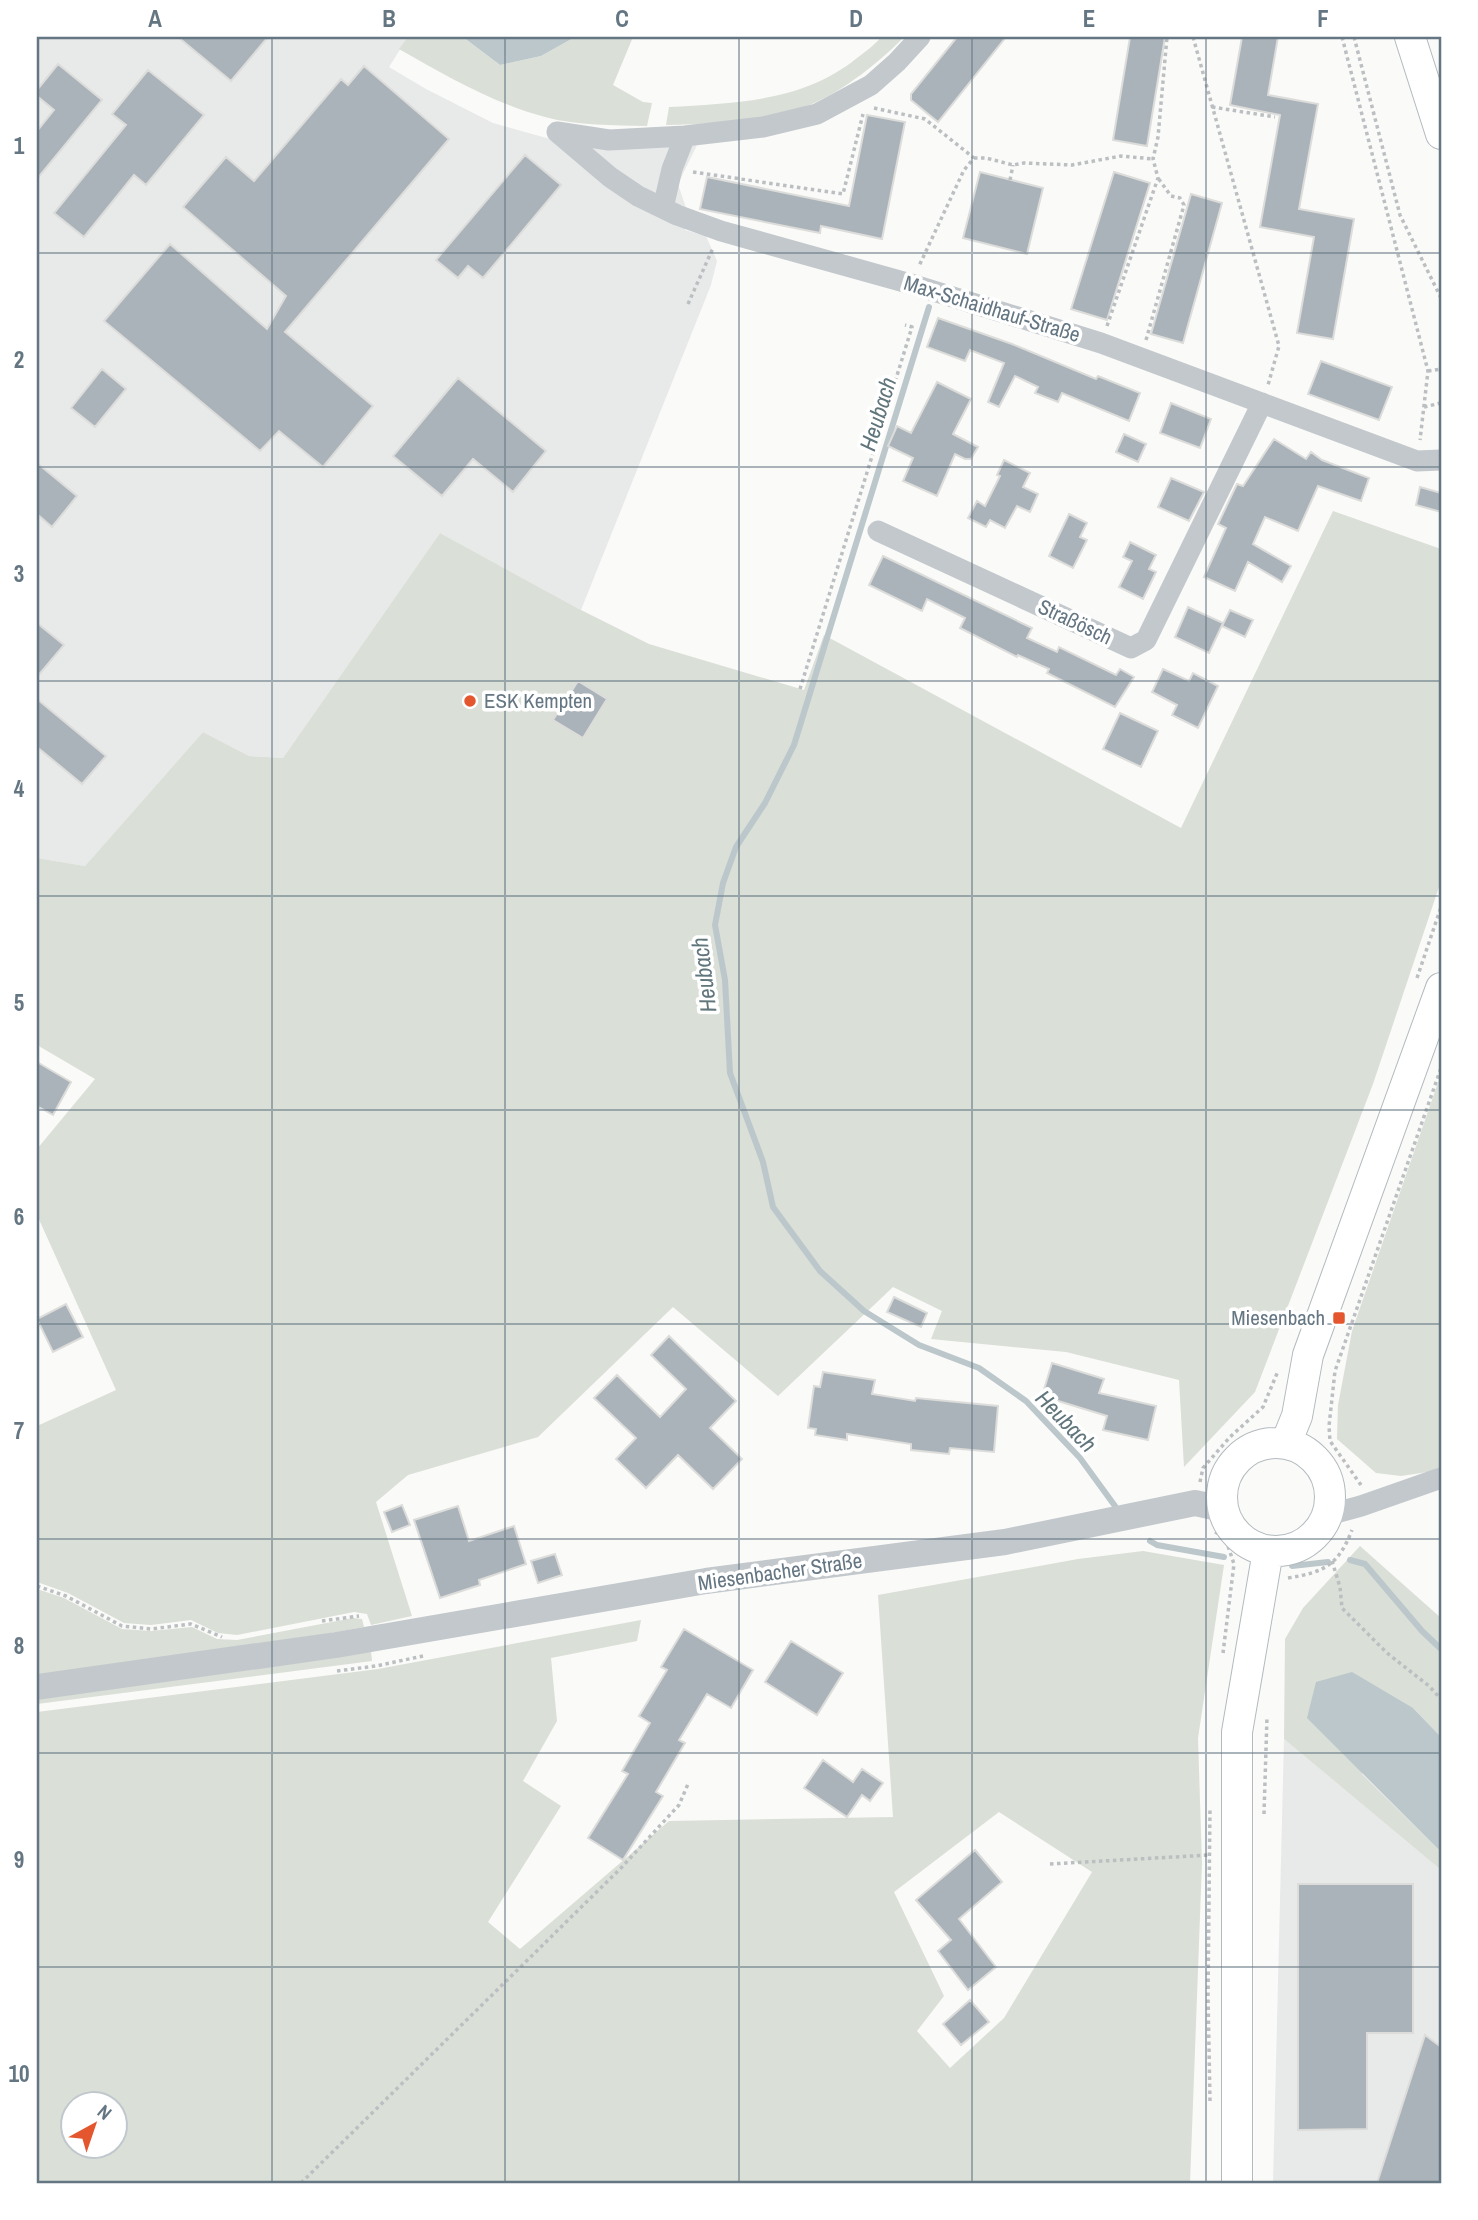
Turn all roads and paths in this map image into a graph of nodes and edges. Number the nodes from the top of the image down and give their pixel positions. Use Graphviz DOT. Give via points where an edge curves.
graph roads {
  1 [pos="919,37"];
  2 [pos="1167,37"];
  3 [pos="1193,37"];
  4 [pos="1342,37"];
  5 [pos="1354,37"];
  6 [pos="1410,37"];
  7 [pos="1212,107"];
  8 [pos="1275,117"];
  9 [pos="1441,134"];
  10 [pos="685,136"];
  11 [pos="974,158"];
  12 [pos="1153,159"];
  13 [pos="1013,165"];
  14 [pos="671,169"];
  15 [pos="1157,178"];
  16 [pos="1010,180"];
  17 [pos="663,208"];
  18 [pos="721,231"];
  19 [pos="911,284"];
  20 [pos="1441,298"];
  21 [pos="688,304"];
  22 [pos="905,325"];
  23 [pos="1101,343"];
  24 [pos="1141,358"];
  25 [pos="1441,369"];
  26 [pos="1427,372"];
  27 [pos="1262,403"];
  28 [pos="1441,403"];
  29 [pos="1424,407"];
  30 [pos="1441,460"];
  31 [pos="1417,461"];
  32 [pos="878,531"];
  33 [pos="800,689"];
  34 [pos="1441,907"];
  35 [pos="1428,986"];
  36 [pos="1441,1068"];
  37 [pos="1278,1370"];
  38 [pos="1286,1443"];
  39 [pos="1441,1478"];
  40 [pos="1361,1506"];
  41 [pos="1211,1515"];
  42 [pos="1328,1515"];
  43 [pos="1268,1551"];
  44 [pos="1332,1561"];
  45 [pos="1234,1564"];
  46 [pos="1288,1577"];
  47 [pos="37,1586"];
  48 [pos="315,1623"];
  49 [pos="226,1637"];
  50 [pos="373,1639"];
  51 [pos="37,1688"];
  52 [pos="1441,1699"];
  53 [pos="1267,1714"];
  54 [pos="688,1784"];
  55 [pos="1210,1806"];
  56 [pos="1264,1826"];
  57 [pos="1209,1855"];
  58 [pos="1050,1864"];
  59 [pos="1210,2103"];
  60 [pos="301,2183"];
  61 [pos="1237,2183"];
  1 -- 10 [label="street" via="871,85 817,114 763,127"];
  2 -- 12 [label="path"];
  3 -- 7 [label="path"];
  4 -- 26 [label="path"];
  5 -- 20 [label="path" via="1400,215"];
  6 -- 9 [label="main road"];
  7 -- 8 [label="path"];
  7 -- 27 [label="path" via="1279,346"];
  10 -- 14 [label="street"];
  10 -- 17 [label="street, Max-Schaidhauf-Straße" via="609,140 557,132 610,177"];
  11 -- 13 [label="path"];
  11 -- 14 [label="path" via="925,119 865,106 843,194"];
  11 -- 19 [label="path" via="964,170"];
  12 -- 13 [label="path" via="1121,156 1072,165"];
  12 -- 15 [label="path"];
  13 -- 16 [label="path"];
  14 -- 17 [label="street"];
  15 -- 23 [label="path"];
  15 -- 24 [label="path" via="1184,205"];
  17 -- 18 [label="street, Max-Schaidhauf-Straße"];
  18 -- 19 [label="street, Max-Schaidhauf-Straße"];
  18 -- 21 [label="path"];
  19 -- 23 [label="street, Max-Schaidhauf-Straße"];
  22 -- 33 [label="path" via="912,327"];
  23 -- 24 [label="street, Max-Schaidhauf-Straße"];
  24 -- 27 [label="street, Max-Schaidhauf-Straße"];
  25 -- 26 [label="path"];
  26 -- 29 [label="path"];
  27 -- 31 [label="street, Max-Schaidhauf-Straße"];
  27 -- 32 [label="street, Straßösch" via="1146,640 1131,648"];
  28 -- 29 [label="path"];
  29 -- 31 [label="path"];
  30 -- 31 [label="street, Max-Schaidhauf-Straße"];
  34 -- 35 [label="path"];
  35 -- 38 [label="main road" via="1308,1355 1297,1416"];
  36 -- 40 [label="path" via="1335,1371 1330,1441 1362,1482"];
  37 -- 41 [label="path" via="1263,1407 1203,1468"];
  38 -- 41 [label="main road" via="1263,1444 1238,1457"];
  38 -- 42 [label="main road" via="1316,1459 1330,1484"];
  39 -- 40 [label="street"];
  40 -- 42 [label="street"];
  40 -- 44 [label="path" via="1347,1543"];
  41 -- 43 [label="main road" via="1227,1521 1253,1547"];
  41 -- 45 [label="path"];
  41 -- 50 [label="street, Miesenbacher Straße" via="706,1580"];
  42 -- 43 [label="main road" via="1316,1535 1292,1550"];
  43 -- 61 [label="main road" via="1237,1732"];
  44 -- 46 [label="path" via="1318,1572"];
  44 -- 52 [label="path" via="1342,1608"];
  47 -- 49 [label="path" via="122,1626 151,1629 191,1624"];
  48 -- 50 [label="path" via="355,1615 364,1618"];
  50 -- 51 [label="street, Miesenbacher Straße"];
  53 -- 56 [label="path"];
  54 -- 60 [label="path" via="679,1805 621,1868"];
  55 -- 57 [label="path"];
  57 -- 58 [label="path"];
  57 -- 59 [label="path"];
}
